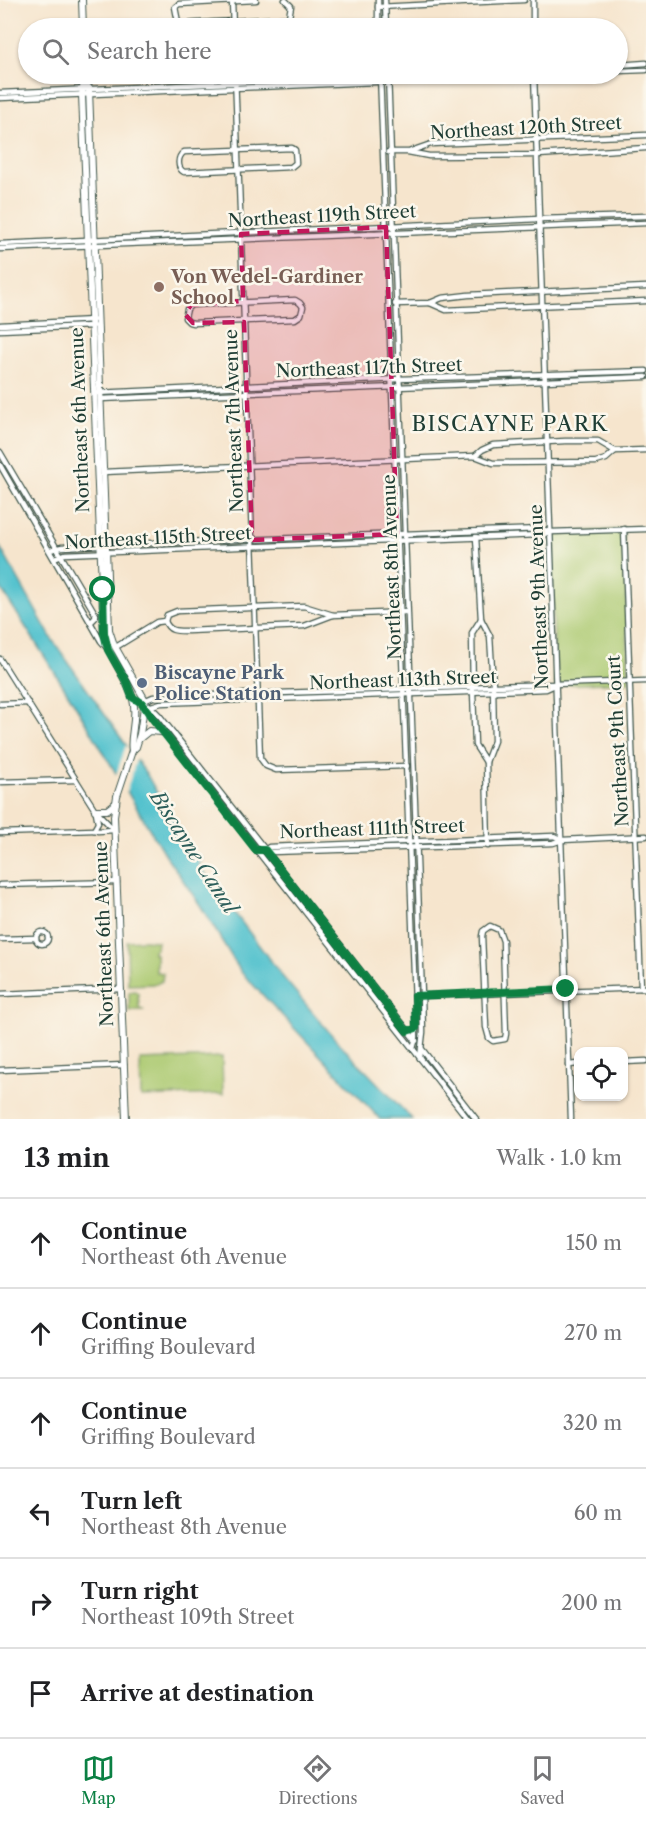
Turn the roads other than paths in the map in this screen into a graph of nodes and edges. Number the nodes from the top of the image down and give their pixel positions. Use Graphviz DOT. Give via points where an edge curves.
graph roads {
  1 [pos="82,0"];
  2 [pos="232,0"];
  3 [pos="256,0"];
  4 [pos="285,0"];
  5 [pos="378,0"];
  6 [pos="524,0"];
  7 [pos="533,0"];
  8 [pos="385,3"];
  9 [pos="378,7"];
  10 [pos="83,18"];
  11 [pos="176,18"];
  12 [pos="233,18"];
  13 [pos="286,18"];
  14 [pos="378,18"];
  15 [pos="386,18"];
  16 [pos="534,18"];
  17 [pos="646,63"];
  18 [pos="628,64"];
  19 [pos="646,70"];
  20 [pos="628,71"];
  21 [pos="85,84"];
  22 [pos="253,84"];
  23 [pos="380,84"];
  24 [pos="388,84"];
  25 [pos="535,84"];
  26 [pos="235,85"];
  27 [pos="85,92"];
  28 [pos="0,93"];
  29 [pos="0,98"];
  30 [pos="646,135"];
  31 [pos="536,140"];
  32 [pos="646,148"];
  33 [pos="238,149"];
  34 [pos="384,152"];
  35 [pos="390,152"];
  36 [pos="408,152"];
  37 [pos="538,155"];
  38 [pos="239,171"];
  39 [pos="646,216"];
  40 [pos="539,219"];
  41 [pos="646,223"];
  42 [pos="394,226"];
  43 [pos="539,228"];
  44 [pos="386,230"];
  45 [pos="395,233"];
  46 [pos="241,237"];
  47 [pos="91,243"];
  48 [pos="0,244"];
  49 [pos="0,249"];
  50 [pos="646,287"];
  51 [pos="541,292"];
  52 [pos="646,301"];
  53 [pos="243,302"];
  54 [pos="430,303"];
  55 [pos="389,304"];
  56 [pos="396,304"];
  57 [pos="542,306"];
  58 [pos="244,322"];
  59 [pos="94,323"];
  60 [pos="0,325"];
  61 [pos="0,330"];
  62 [pos="646,371"];
  63 [pos="544,374"];
  64 [pos="646,377"];
  65 [pos="399,379"];
  66 [pos="392,380"];
  67 [pos="544,381"];
  68 [pos="392,386"];
  69 [pos="399,386"];
  70 [pos="248,389"];
  71 [pos="97,396"];
  72 [pos="548,443"];
  73 [pos="646,450"];
  74 [pos="615,451"];
  75 [pos="0,452"];
  76 [pos="475,456"];
  77 [pos="395,461"];
  78 [pos="401,461"];
  79 [pos="547,463"];
  80 [pos="0,465"];
  81 [pos="250,467"];
  82 [pos="100,472"];
  83 [pos="646,528"];
  84 [pos="624,529"];
  85 [pos="550,532"];
  86 [pos="476,535"];
  87 [pos="397,538"];
  88 [pos="404,538"];
  89 [pos="252,540"];
  90 [pos="252,547"];
  91 [pos="56,548"];
  92 [pos="103,549"];
  93 [pos="50,550"];
  94 [pos="60,555"];
  95 [pos="54,558"];
  96 [pos="254,607"];
  97 [pos="400,612"];
  98 [pos="407,612"];
  99 [pos="333,615"];
  100 [pos="481,619"];
  101 [pos="165,621"];
  102 [pos="91,622"];
  103 [pos="255,628"];
  104 [pos="116,647"];
  105 [pos="108,649"];
  106 [pos="0,659"];
  107 [pos="646,681"];
  108 [pos="629,682"];
  109 [pos="555,685"];
  110 [pos="493,688"];
  111 [pos="473,689"];
  112 [pos="403,691"];
  113 [pos="410,691"];
  114 [pos="258,696"];
  115 [pos="132,697"];
  116 [pos="28,703"];
  117 [pos="164,703"];
  118 [pos="0,704"];
  119 [pos="146,704"];
  120 [pos="159,715"];
  121 [pos="135,716"];
  122 [pos="162,732"];
  123 [pos="405,736"];
  124 [pos="412,736"];
  125 [pos="139,739"];
  126 [pos="132,751"];
  127 [pos="486,762"];
  128 [pos="406,766"];
  129 [pos="413,766"];
  130 [pos="76,780"];
  131 [pos="0,782"];
  132 [pos="213,784"];
  133 [pos="207,789"];
  134 [pos="116,802"];
  135 [pos="95,810"];
  136 [pos="94,830"];
  137 [pos="114,830"];
  138 [pos="0,833"];
  139 [pos="646,836"];
  140 [pos="636,837"];
  141 [pos="488,839"];
  142 [pos="562,840"];
  143 [pos="416,841"];
  144 [pos="409,842"];
  145 [pos="488,846"];
  146 [pos="409,848"];
  147 [pos="416,848"];
  148 [pos="256,850"];
  149 [pos="265,850"];
  150 [pos="117,882"];
  151 [pos="0,885"];
  152 [pos="295,888"];
  153 [pos="289,892"];
  154 [pos="327,928"];
  155 [pos="321,933"];
  156 [pos="36,938"];
  157 [pos="0,939"];
  158 [pos="644,988"];
  159 [pos="121,989"];
  160 [pos="566,989"];
  161 [pos="505,992"];
  162 [pos="484,993"];
  163 [pos="0,994"];
  164 [pos="379,995"];
  165 [pos="422,995"];
  166 [pos="415,996"];
  167 [pos="374,1000"];
  168 [pos="416,1028"];
  169 [pos="407,1031"];
  170 [pos="416,1041"];
  171 [pos="421,1048"];
  172 [pos="413,1049"];
  173 [pos="420,1058"];
  174 [pos="646,1061"];
  175 [pos="628,1062"];
  176 [pos="574,1064"];
  177 [pos="124,1065"];
  178 [pos="569,1065"];
  179 [pos="0,1070"];
  180 [pos="126,1119"];
  181 [pos="468,1119"];
  182 [pos="476,1119"];
  183 [pos="571,1119"];
  1 -- 10 [label="main road"];
  2 -- 3 [label="street"];
  2 -- 11 [label="street" via="179,4 175,7"];
  2 -- 12 [label="street"];
  4 -- 13 [label="street" via="291,6 290,17"];
  5 -- 9 [label="street"];
  6 -- 8 [label="street"];
  7 -- 16 [label="street"];
  8 -- 9 [label="street"];
  8 -- 15 [label="street"];
  9 -- 14 [label="street"];
  17 -- 18 [label="street"];
  19 -- 20 [label="street"];
  21 -- 27 [label="main road, Northeast 6th Avenue"];
  22 -- 26 [label="street"];
  23 -- 34 [label="street, Northeast 8th Avenue"];
  24 -- 35 [label="street, Northeast 8th Avenue"];
  25 -- 31 [label="street, Northeast 9th Avenue"];
  26 -- 27 [label="street"];
  26 -- 33 [label="street, Northeast 7th Avenue"];
  27 -- 28 [label="street"];
  27 -- 29 [label="street"];
  27 -- 47 [label="main road, Northeast 6th Avenue"];
  30 -- 31 [label="street, Northeast 120th Street"];
  31 -- 36 [label="street, Northeast 120th Street" via="431,144"];
  31 -- 37 [label="street, Northeast 9th Avenue"];
  32 -- 37 [label="street, Northeast 120th Street"];
  33 -- 38 [label="street, Northeast 7th Avenue"];
  33 -- 38 [label="street" via="292,148 296,158 291,167"];
  33 -- 38 [label="street" via="184,152 179,162 184,172"];
  34 -- 35 [label="street, Northeast 120th Street"];
  34 -- 44 [label="street, Northeast 8th Avenue"];
  35 -- 36 [label="street, Northeast 120th Street"];
  35 -- 42 [label="street, Northeast 8th Avenue"];
  36 -- 37 [label="street, Northeast 120th Street" via="429,156"];
  37 -- 40 [label="street, Northeast 9th Avenue"];
  38 -- 46 [label="street, Northeast 7th Avenue"];
  39 -- 40 [label="street, Northeast 119th Street"];
  40 -- 42 [label="street, Northeast 119th Street"];
  40 -- 43 [label="street, Northeast 9th Avenue"];
  41 -- 43 [label="street, Northeast 119th Street"];
  42 -- 44 [label="street, Northeast 119th Street"];
  42 -- 45 [label="street, Northeast 8th Avenue"];
  43 -- 45 [label="street, Northeast 119th Street"];
  43 -- 51 [label="street, Northeast 9th Avenue"];
  44 -- 45 [label="street, Northeast 119th Street"];
  44 -- 46 [label="street, Northeast 119th Street"];
  44 -- 55 [label="street, Northeast 8th Avenue"];
  45 -- 56 [label="street, Northeast 8th Avenue"];
  46 -- 47 [label="street, Northeast 119th Street"];
  46 -- 53 [label="street, Northeast 7th Avenue"];
  47 -- 48 [label="street, Northeast 119th Street"];
  47 -- 49 [label="street, Northeast 119th Street"];
  47 -- 59 [label="main road, Northeast 6th Avenue"];
  50 -- 51 [label="street"];
  51 -- 54 [label="street" via="468,295"];
  51 -- 57 [label="street, Northeast 9th Avenue"];
  52 -- 57 [label="street"];
  53 -- 58 [label="street, Northeast 7th Avenue"];
  53 -- 58 [label="street" via="191,305 185,314 194,323"];
  53 -- 58 [label="street" via="295,300 303,307 295,319"];
  54 -- 56 [label="street"];
  54 -- 57 [label="street" via="446,310"];
  55 -- 56 [label="street"];
  55 -- 66 [label="street, Northeast 8th Avenue"];
  56 -- 65 [label="street, Northeast 8th Avenue"];
  57 -- 63 [label="street, Northeast 9th Avenue"];
  58 -- 70 [label="street, Northeast 7th Avenue"];
  59 -- 60 [label="street"];
  59 -- 61 [label="street"];
  59 -- 71 [label="main road, Northeast 6th Avenue"];
  62 -- 63 [label="street, Northeast 117th Street"];
  63 -- 65 [label="street, Northeast 117th Street"];
  63 -- 67 [label="street, Northeast 9th Avenue"];
  64 -- 67 [label="street, Northeast 117th Street"];
  65 -- 66 [label="street, Northeast 117th Street"];
  65 -- 69 [label="street, Northeast 8th Avenue"];
  66 -- 68 [label="street, Northeast 8th Avenue"];
  66 -- 70 [label="street, Northeast 117th Street"];
  67 -- 69 [label="street, Northeast 117th Street"];
  67 -- 72 [label="street, Northeast 9th Avenue"];
  68 -- 69 [label="street, Northeast 117th Street"];
  68 -- 70 [label="street, Northeast 117th Street"];
  68 -- 77 [label="street, Northeast 8th Avenue"];
  69 -- 78 [label="street, Northeast 8th Avenue"];
  70 -- 71 [label="street, Northeast 117th Street"];
  70 -- 81 [label="street, Northeast 7th Avenue"];
  71 -- 82 [label="main road, Northeast 6th Avenue"];
  72 -- 74 [label="street" via="598,441"];
  72 -- 76 [label="street" via="493,445"];
  72 -- 79 [label="street, Northeast 9th Avenue"];
  73 -- 74 [label="street"];
  74 -- 79 [label="street" via="596,462"];
  75 -- 91 [label="street"];
  76 -- 78 [label="street"];
  76 -- 79 [label="street" via="493,463"];
  77 -- 78 [label="street"];
  77 -- 81 [label="street"];
  77 -- 87 [label="street, Northeast 8th Avenue"];
  78 -- 88 [label="street, Northeast 8th Avenue"];
  79 -- 85 [label="street, Northeast 9th Avenue"];
  80 -- 93 [label="street"];
  81 -- 82 [label="street"];
  81 -- 89 [label="street, Northeast 7th Avenue"];
  82 -- 92 [label="main road, Northeast 6th Avenue"];
  83 -- 84 [label="street, Northeast 115th Street"];
  84 -- 85 [label="street, Northeast 115th Street"];
  84 -- 108 [label="street, Northeast 9th Court"];
  85 -- 86 [label="street, Northeast 115th Street"];
  85 -- 109 [label="street, Northeast 9th Avenue"];
  86 -- 88 [label="street, Northeast 115th Street"];
  86 -- 100 [label="street"];
  87 -- 88 [label="street, Northeast 115th Street"];
  87 -- 89 [label="street, Northeast 115th Street"];
  87 -- 90 [label="street, Northeast 115th Street"];
  87 -- 97 [label="street, Northeast 8th Avenue"];
  88 -- 98 [label="street, Northeast 8th Avenue"];
  89 -- 90 [label="street, Northeast 7th Avenue"];
  89 -- 92 [label="street, Northeast 115th Street"];
  90 -- 92 [label="street, Northeast 115th Street"];
  90 -- 96 [label="street, Northeast 7th Avenue"];
  91 -- 92 [label="street, Northeast 115th Street"];
  91 -- 93 [label="street, Northeast 115th Street"];
  91 -- 94 [label="street"];
  92 -- 94 [label="street, Northeast 115th Street"];
  92 -- 104 [label="main road, Northeast 6th Avenue" via="110,635"];
  92 -- 105 [label="main road, Northeast 6th Avenue" via="104,633"];
  93 -- 95 [label="street"];
  94 -- 95 [label="street, Northeast 115th Street"];
  94 -- 102 [label="street" via="96,615"];
  95 -- 102 [label="street"];
  96 -- 99 [label="street" via="304,606"];
  96 -- 101 [label="street" via="177,611 167,615"];
  96 -- 103 [label="street, Northeast 7th Avenue"];
  97 -- 98 [label="street"];
  97 -- 99 [label="street"];
  97 -- 112 [label="street, Northeast 8th Avenue"];
  98 -- 113 [label="street, Northeast 8th Avenue"];
  99 -- 103 [label="street" via="307,625"];
  100 -- 110 [label="street" via="490,636"];
  100 -- 111 [label="street" via="472,633"];
  101 -- 103 [label="street" via="176,630"];
  101 -- 104 [label="street"];
  102 -- 105 [label="street"];
  103 -- 114 [label="street, Northeast 7th Avenue"];
  104 -- 119 [label="main road"];
  105 -- 115 [label="main road, Northeast 6th Avenue"];
  106 -- 116 [label="street"];
  107 -- 108 [label="street, Northeast 113th Street"];
  108 -- 109 [label="street, Northeast 113th Street"];
  108 -- 140 [label="street, Northeast 9th Court"];
  109 -- 110 [label="street, Northeast 113th Street" via="546,689"];
  109 -- 142 [label="street, Northeast 9th Avenue"];
  110 -- 111 [label="street, Northeast 113th Street"];
  110 -- 127 [label="street" via="494,741"];
  111 -- 113 [label="street, Northeast 113th Street"];
  111 -- 127 [label="street" via="475,745"];
  112 -- 113 [label="street, Northeast 113th Street"];
  112 -- 114 [label="street, Northeast 113th Street"];
  112 -- 123 [label="street, Northeast 8th Avenue"];
  113 -- 124 [label="street, Northeast 8th Avenue"];
  114 -- 117 [label="street, Northeast 113th Street"];
  114 -- 119 [label="street, Northeast 113th Street" via="153,697"];
  114 -- 128 [label="street, Northeast 7th Avenue" via="260,754 266,766 281,770"];
  115 -- 119 [label="main road"];
  115 -- 121 [label="main road, Northeast 6th Avenue"];
  116 -- 118 [label="street"];
  116 -- 130 [label="street"];
  117 -- 119 [label="street, Northeast 113th Street"];
  117 -- 120 [label="street"];
  119 -- 120 [label="street"];
  119 -- 121 [label="main road"];
  119 -- 122 [label="street"];
  119 -- 125 [label="main road, Northeast 6th Avenue"];
  120 -- 132 [label="street"];
  121 -- 126 [label="main road, Northeast 6th Avenue"];
  122 -- 125 [label="main road" via="149,731"];
  122 -- 133 [label="street"];
  123 -- 124 [label="street"];
  123 -- 128 [label="street, Northeast 8th Avenue"];
  124 -- 129 [label="street, Northeast 8th Avenue"];
  125 -- 126 [label="main road, Northeast 6th Avenue"];
  126 -- 134 [label="main road, Northeast 6th Avenue"];
  127 -- 141 [label="street"];
  128 -- 129 [label="street"];
  128 -- 144 [label="street, Northeast 8th Avenue"];
  129 -- 143 [label="street, Northeast 8th Avenue"];
  130 -- 131 [label="street"];
  130 -- 135 [label="street"];
  132 -- 133 [label="street"];
  132 -- 149 [label="street"];
  133 -- 148 [label="street"];
  134 -- 135 [label="main road" via="107,810"];
  134 -- 137 [label="main road, Northeast 6th Avenue"];
  135 -- 136 [label="street" via="98,823"];
  135 -- 137 [label="street"];
  136 -- 137 [label="street"];
  136 -- 138 [label="street"];
  137 -- 150 [label="main road, Northeast 6th Avenue"];
  139 -- 140 [label="street, Northeast 111th Street"];
  140 -- 142 [label="street, Northeast 111th Street"];
  140 -- 158 [label="street, Northeast 9th Court"];
  141 -- 142 [label="street, Northeast 111th Street" via="554,836"];
  141 -- 143 [label="street, Northeast 111th Street"];
  141 -- 145 [label="street"];
  142 -- 145 [label="street, Northeast 111th Street"];
  142 -- 160 [label="street, Northeast 9th Avenue"];
  143 -- 144 [label="street, Northeast 111th Street"];
  143 -- 147 [label="street, Northeast 8th Avenue"];
  144 -- 146 [label="street, Northeast 8th Avenue"];
  144 -- 149 [label="street, Northeast 111th Street"];
  145 -- 147 [label="street, Northeast 111th Street"];
  146 -- 147 [label="street, Northeast 111th Street"];
  146 -- 149 [label="street, Northeast 111th Street"];
  146 -- 166 [label="street, Northeast 8th Avenue"];
  147 -- 165 [label="street, Northeast 8th Avenue"];
  148 -- 149 [label="street"];
  148 -- 153 [label="street"];
  149 -- 152 [label="street"];
  150 -- 151 [label="street"];
  150 -- 159 [label="main road, Northeast 6th Avenue"];
  152 -- 153 [label="street"];
  152 -- 154 [label="street"];
  153 -- 155 [label="street"];
  154 -- 155 [label="street"];
  154 -- 164 [label="street"];
  155 -- 167 [label="street"];
  156 -- 157 [label="street"];
  158 -- 160 [label="street"];
  159 -- 163 [label="street"];
  159 -- 177 [label="main road, Northeast 6th Avenue"];
  160 -- 161 [label="street"];
  160 -- 178 [label="street, Northeast 9th Avenue"];
  161 -- 162 [label="street"];
  161 -- 162 [label="street" via="506,1037 497,1041 487,1033"];
  161 -- 162 [label="street" via="502,937 493,926 483,933"];
  162 -- 165 [label="street"];
  164 -- 167 [label="street"];
  164 -- 169 [label="street"];
  165 -- 166 [label="street"];
  165 -- 171 [label="street, Northeast 8th Avenue"];
  166 -- 168 [label="street, Northeast 8th Avenue"];
  167 -- 172 [label="street"];
  168 -- 169 [label="street"];
  168 -- 170 [label="street, Northeast 8th Avenue"];
  169 -- 170 [label="street"];
  170 -- 171 [label="street"];
  170 -- 172 [label="street, Northeast 8th Avenue"];
  171 -- 173 [label="street, Northeast 8th Avenue"];
  171 -- 182 [label="street"];
  172 -- 173 [label="street"];
  173 -- 181 [label="street"];
  174 -- 175 [label="street"];
  176 -- 178 [label="street"];
  177 -- 179 [label="street"];
  177 -- 180 [label="main road, Northeast 6th Avenue"];
  178 -- 183 [label="street, Northeast 9th Avenue"];
}
